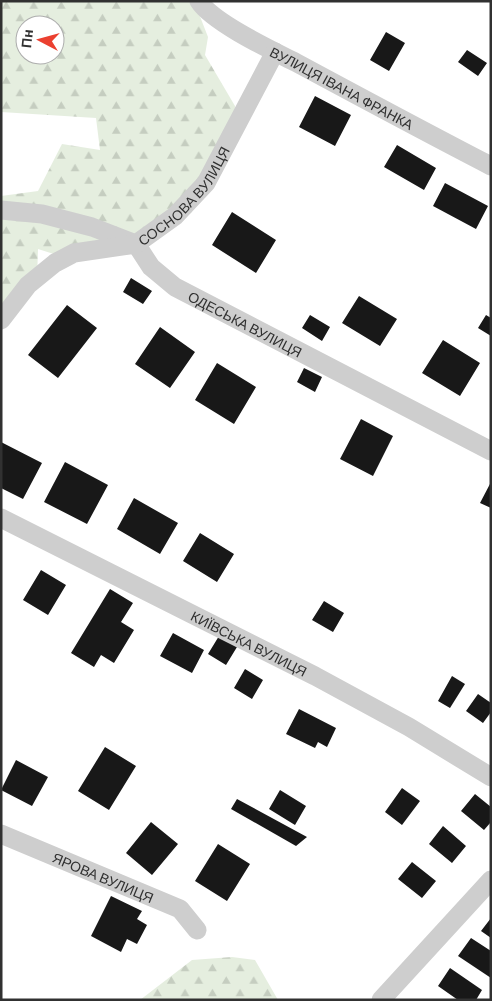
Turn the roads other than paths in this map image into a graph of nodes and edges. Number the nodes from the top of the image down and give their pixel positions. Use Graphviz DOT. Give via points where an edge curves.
graph roads {
  1 [pos="199,1"];
  2 [pos="275,52"];
  3 [pos="491,166"];
  4 [pos="1,210"];
  5 [pos="136,244"];
  6 [pos="1,320"];
  7 [pos="491,451"];
  8 [pos="1,518"];
  9 [pos="491,777"];
  10 [pos="1,834"];
  11 [pos="491,880"];
  12 [pos="197,930"];
  13 [pos="381,1000"];
  1 -- 2 [label="street, ВУЛИЦЯ ІВАНА ФРАНКА" via="215,18"];
  2 -- 3 [label="street, ВУЛИЦЯ ІВАНА ФРАНКА"];
  2 -- 5 [label="street, СОСНОВА ВУЛИЦЯ" via="206,182 175,216"];
  4 -- 5 [label="street" via="42,214 92,227"];
  5 -- 6 [label="street, СОСНОВА ВУЛИЦЯ" via="74,253 54,263 28,285"];
  5 -- 7 [label="street, ОДЕСЬКА ВУЛИЦЯ" via="151,267 175,288"];
  8 -- 9 [label="street, КИЇВСЬКА ВУЛИЦЯ" via="315,676 409,727"];
  10 -- 12 [label="street, ЯРОВА ВУЛИЦЯ" via="180,909"];
  11 -- 13 [label="street"];
}
